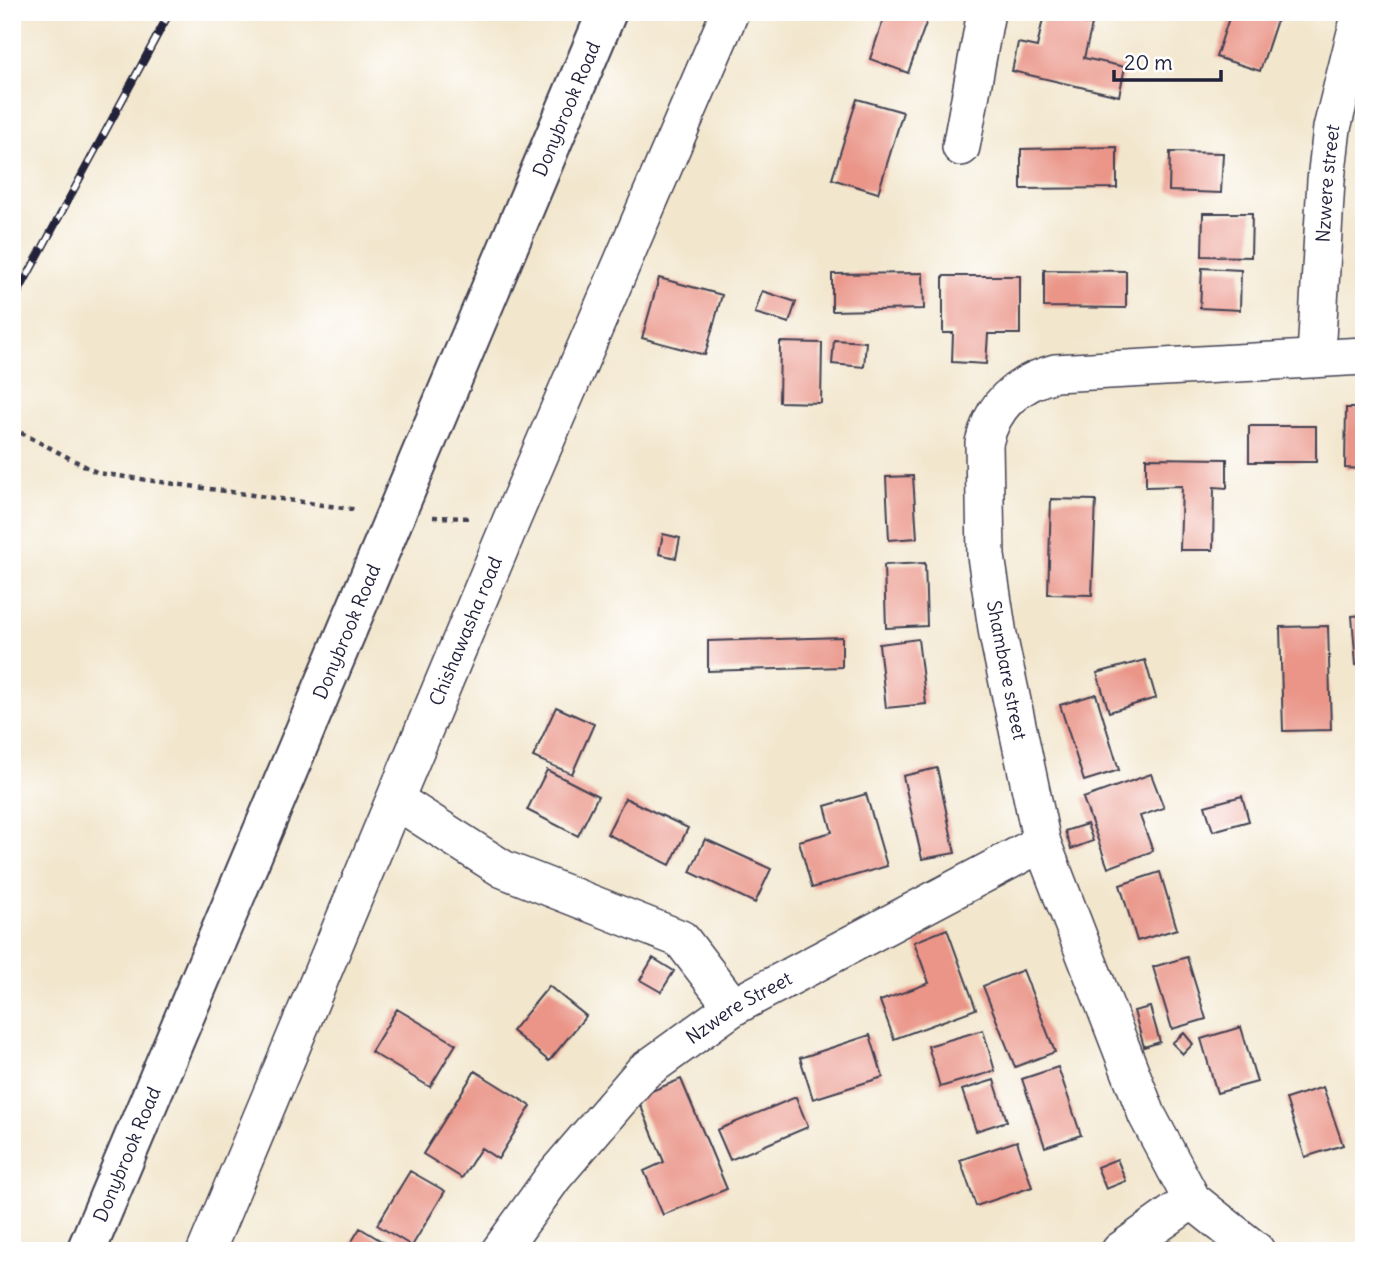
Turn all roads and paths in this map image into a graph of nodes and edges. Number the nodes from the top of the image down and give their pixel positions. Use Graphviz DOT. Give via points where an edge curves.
graph roads {
  1 [pos="607,12"];
  2 [pos="730,12"];
  3 [pos="986,12"];
  4 [pos="1361,12"];
  5 [pos="961,148"];
  6 [pos="1316,356"];
  7 [pos="1364,356"];
  8 [pos="12,428"];
  9 [pos="395,516"];
  10 [pos="512,519"];
  11 [pos="397,801"];
  12 [pos="1042,843"];
  13 [pos="733,1007"];
  14 [pos="1192,1200"];
  15 [pos="86,1251"];
  16 [pos="206,1251"];
  17 [pos="500,1251"];
  18 [pos="1120,1251"];
  19 [pos="1256,1251"];
  1 -- 9 [label="street, Donybrook Road"];
  2 -- 10 [label="street, Chishawasha road"];
  3 -- 5 [label="street"];
  4 -- 6 [label="street, Nzwere street" via="1332,128"];
  6 -- 7 [label="street, Shambare street"];
  6 -- 12 [label="street, Shambare street" via="1055,373 1018,387 996,411 988,427 982,463 986,556"];
  8 -- 9 [label="path" via="98,473"];
  9 -- 10 [label="path"];
  9 -- 15 [label="street, Donybrook Road"];
  10 -- 11 [label="street, Chishawasha road"];
  11 -- 13 [label="street" via="503,869 681,939"];
  11 -- 16 [label="street, Chishawasha road"];
  12 -- 13 [label="street, Nzwere Street"];
  12 -- 14 [label="street, Shambare street" via="1142,1102"];
  13 -- 17 [label="street, Nzwere Street" via="643,1072 554,1176"];
  14 -- 18 [label="street"];
  14 -- 19 [label="street, Shambare street"];
}
